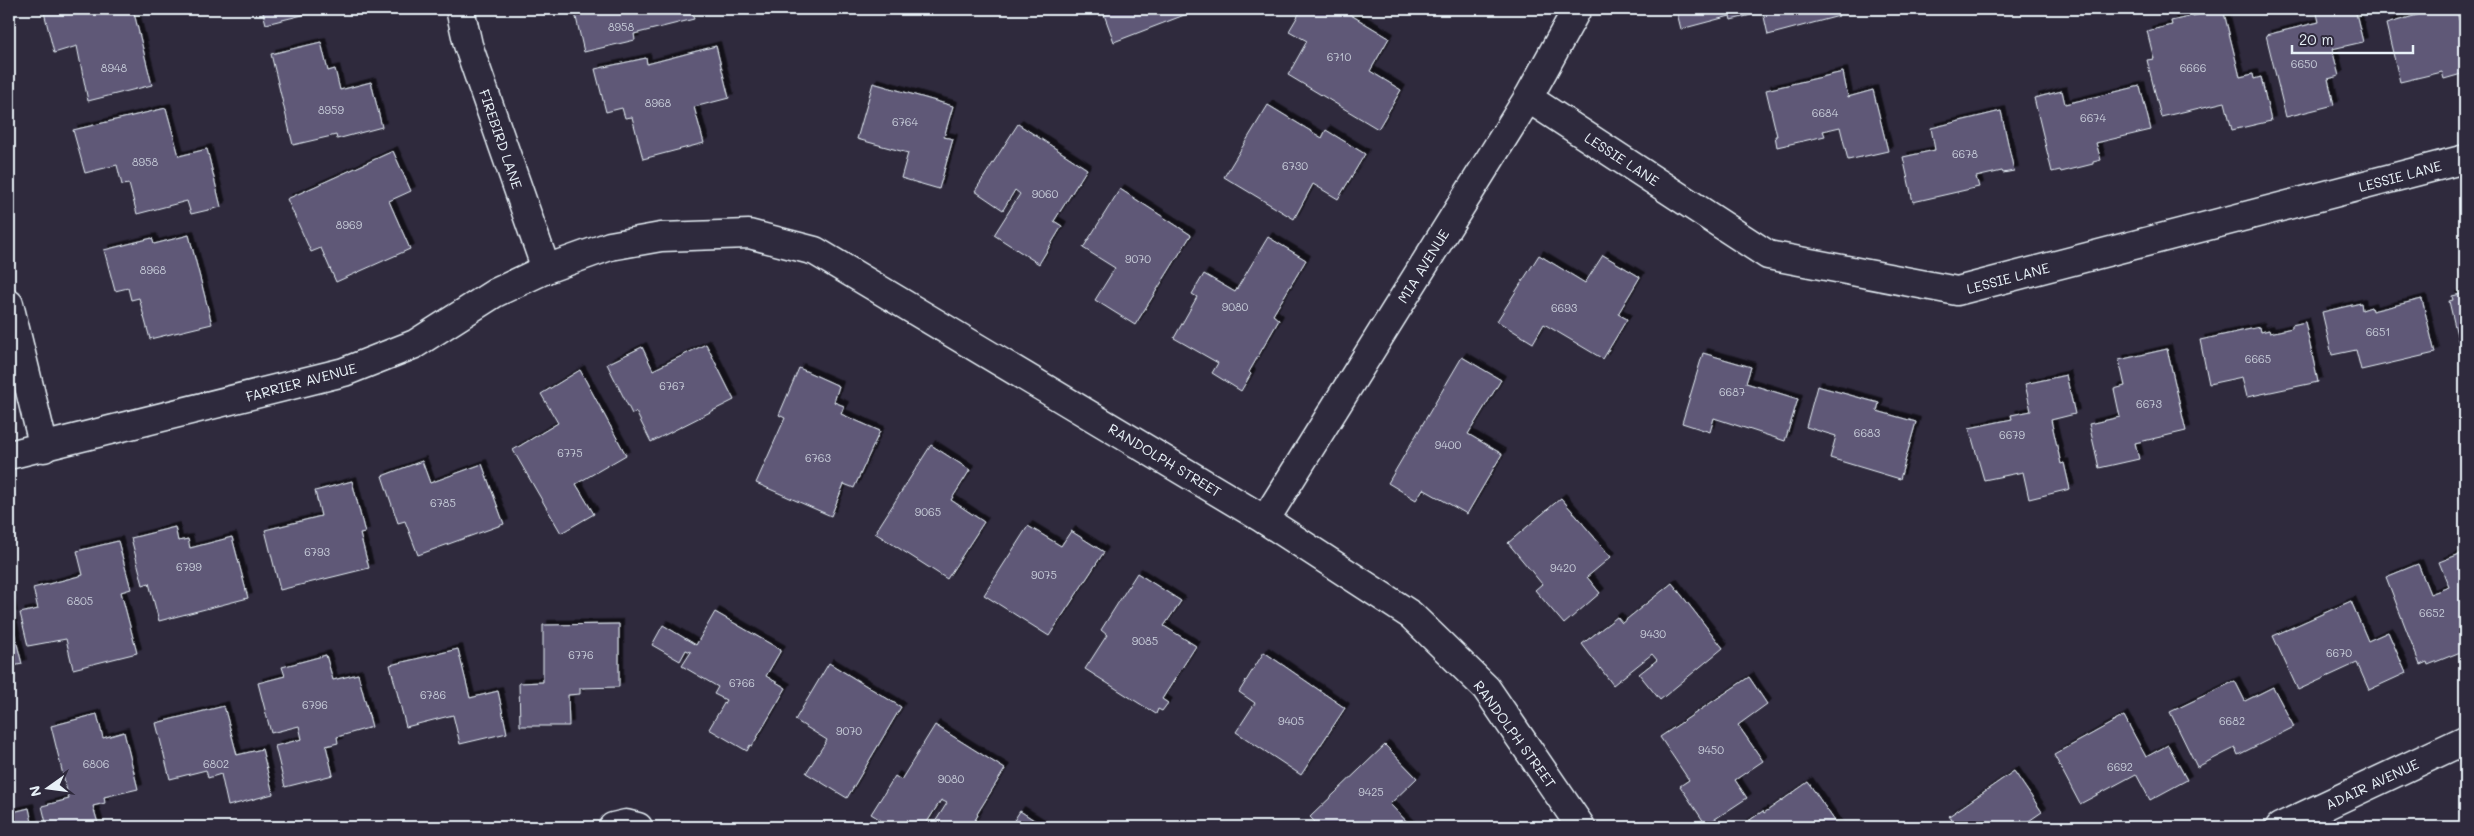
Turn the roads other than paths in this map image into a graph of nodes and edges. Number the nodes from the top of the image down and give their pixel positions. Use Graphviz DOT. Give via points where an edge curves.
graph roads {
  1 [pos="460,9"];
  2 [pos="1577,9"];
  3 [pos="1528,98"];
  4 [pos="2465,159"];
  5 [pos="661,237"];
  6 [pos="546,269"];
  7 [pos="9,304"];
  8 [pos="44,448"];
  9 [pos="9,455"];
  10 [pos="1266,520"];
  11 [pos="2465,740"];
  12 [pos="1581,827"];
  13 [pos="2280,827"];
  1 -- 6 [label="street, FIREBIRD LANE" via="468,45"];
  2 -- 3 [label="street, MIA AVENUE"];
  3 -- 4 [label="street, LESSIE LANE" via="1768,255 1957,291"];
  3 -- 10 [label="street, MIA AVENUE"];
  5 -- 6 [label="street, FARRIER AVENUE" via="610,246"];
  5 -- 10 [label="street, RANDOLPH STREET" via="749,234 815,251"];
  6 -- 8 [label="street, FARRIER AVENUE" via="495,293 415,344 344,372"];
  7 -- 8 [label="street"];
  8 -- 9 [label="street, FARRIER AVENUE"];
  10 -- 12 [label="street, RANDOLPH STREET" via="1411,615 1486,688"];
  11 -- 13 [label="street, ADAIR AVENUE"];
}
